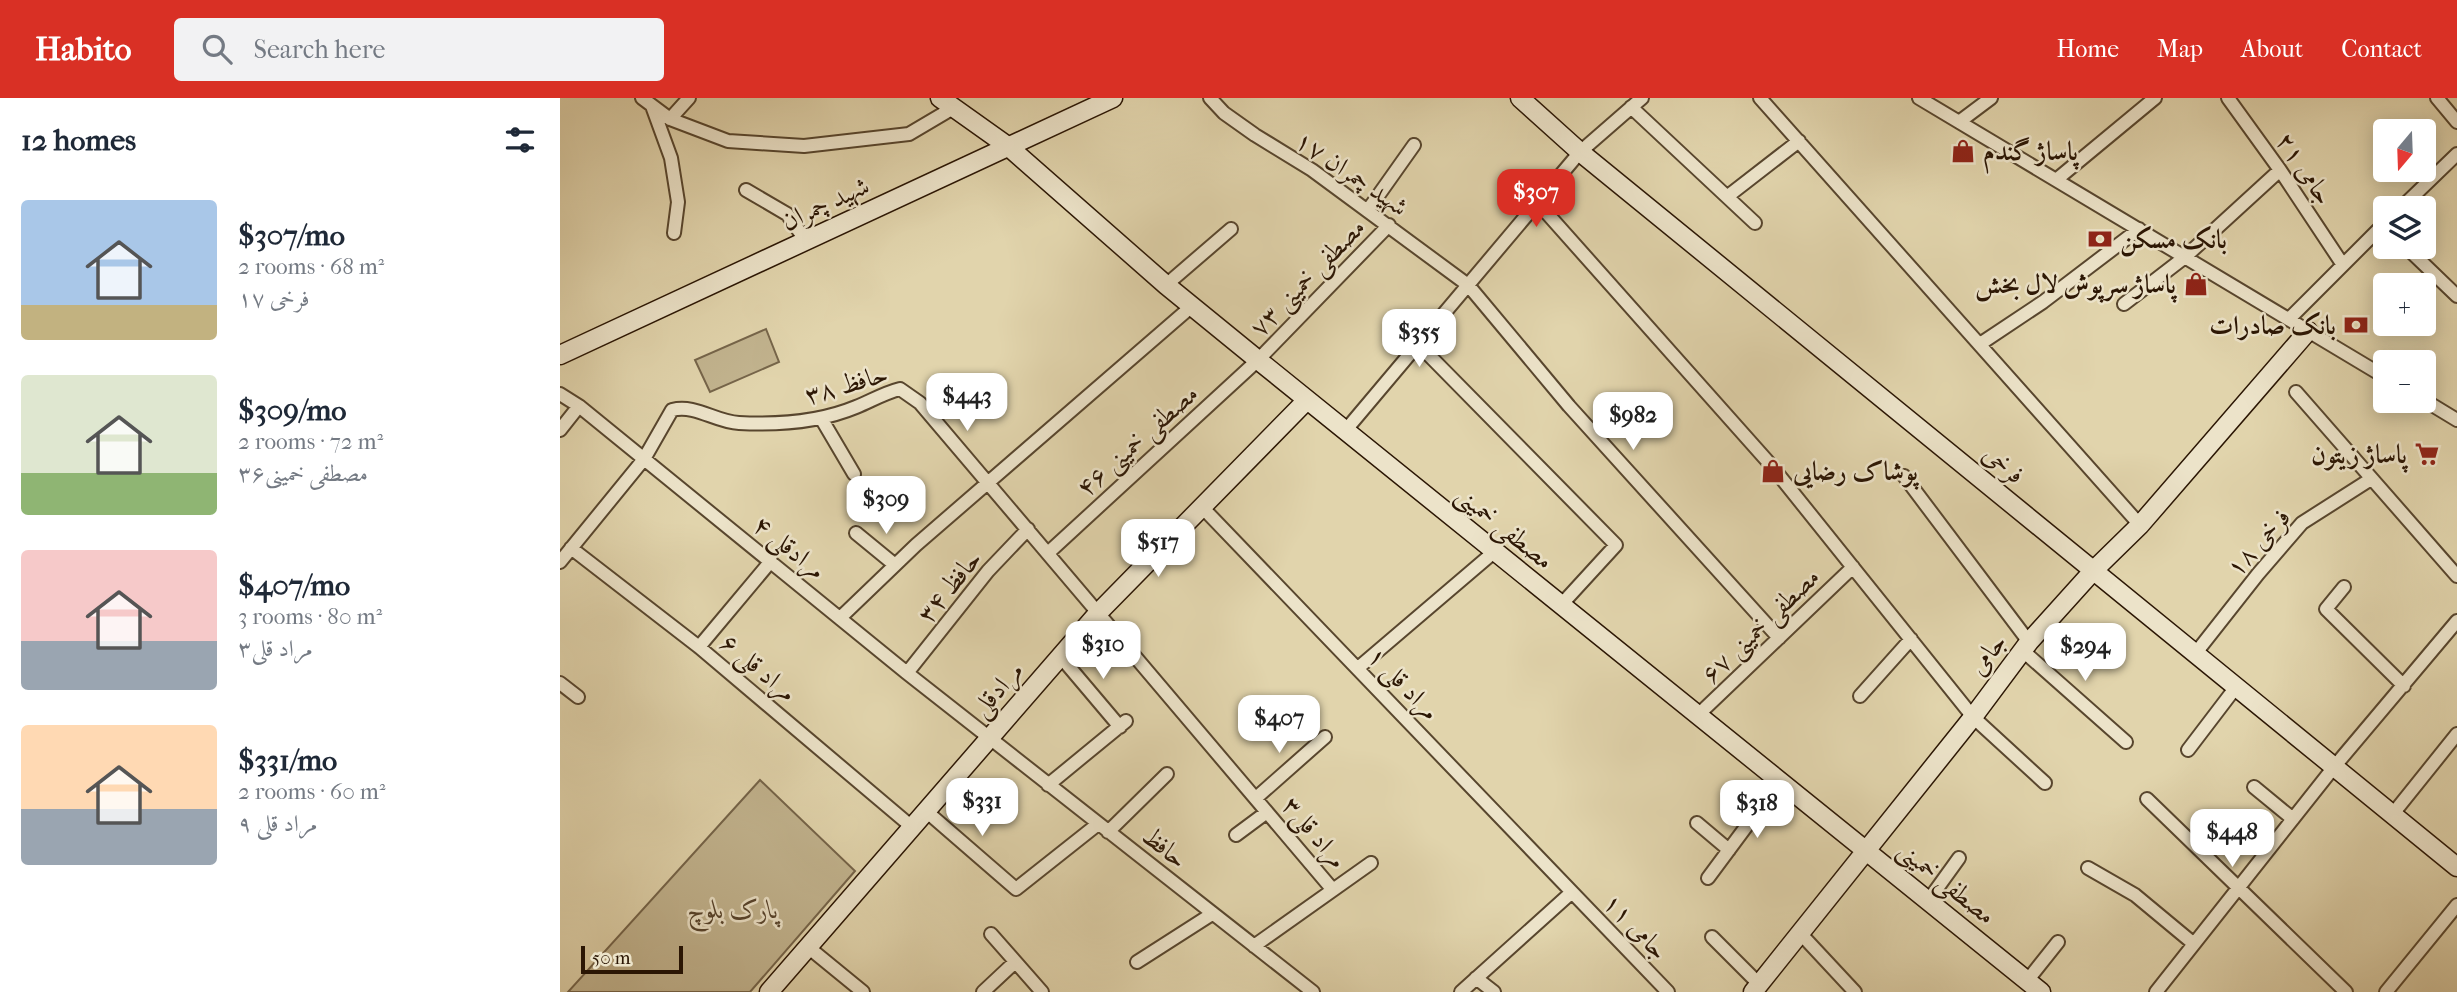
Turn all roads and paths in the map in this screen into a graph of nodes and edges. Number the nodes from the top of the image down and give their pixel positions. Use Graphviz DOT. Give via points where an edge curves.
graph roads {
  1 [pos="689,98"];
  2 [pos="1113,98"];
  3 [pos="1210,98"];
  4 [pos="1520,98"];
  5 [pos="1760,98"];
  6 [pos="1919,98"];
  7 [pos="1991,98"];
  8 [pos="2155,98"];
  9 [pos="2228,98"];
  10 [pos="2437,98"];
  11 [pos="647,102"];
  12 [pos="1637,102"];
  13 [pos="947,103"];
  14 [pos="670,119"];
  15 [pos="1959,122"];
  16 [pos="2457,122"];
  17 [pos="1799,141"];
  18 [pos="1414,145"];
  19 [pos="1009,147"];
  20 [pos="1580,152"];
  21 [pos="2457,154"];
  22 [pos="2280,170"];
  23 [pos="2056,180"];
  24 [pos="746,190"];
  25 [pos="1728,196"];
  26 [pos="2413,196"];
  27 [pos="1537,202"];
  28 [pos="1368,210"];
  29 [pos="1755,223"];
  30 [pos="1389,225"];
  31 [pos="1231,229"];
  32 [pos="2138,229"];
  33 [pos="674,233"];
  34 [pos="2373,236"];
  35 [pos="806,241"];
  36 [pos="2185,257"];
  37 [pos="2418,259"];
  38 [pos="2343,265"];
  39 [pos="1166,285"];
  40 [pos="1468,285"];
  41 [pos="2457,296"];
  42 [pos="2124,304"];
  43 [pos="1192,306"];
  44 [pos="2288,319"];
  45 [pos="2308,331"];
  46 [pos="1418,344"];
  47 [pos="1980,344"];
  48 [pos="560,355"];
  49 [pos="1258,360"];
  50 [pos="2373,370"];
  51 [pos="2296,392"];
  52 [pos="560,394"];
  53 [pos="1307,400"];
  54 [pos="920,403"];
  55 [pos="579,406"];
  56 [pos="2436,407"];
  57 [pos="821,418"];
  58 [pos="2457,420"];
  59 [pos="560,430"];
  60 [pos="1345,431"];
  61 [pos="644,459"];
  62 [pos="854,474"];
  63 [pos="1904,475"];
  64 [pos="2371,478"];
  65 [pos="989,484"];
  66 [pos="1202,507"];
  67 [pos="2140,525"];
  68 [pos="1028,529"];
  69 [pos="856,533"];
  70 [pos="571,548"];
  71 [pos="1494,552"];
  72 [pos="1048,553"];
  73 [pos="771,561"];
  74 [pos="560,562"];
  75 [pos="895,565"];
  76 [pos="1853,567"];
  77 [pos="2093,571"];
  78 [pos="2457,576"];
  79 [pos="2344,587"];
  80 [pos="1561,605"];
  81 [pos="1099,612"];
  82 [pos="840,618"];
  83 [pos="2457,621"];
  84 [pos="1779,638"];
  85 [pos="1911,639"];
  86 [pos="699,646"];
  87 [pos="2025,646"];
  88 [pos="2195,654"];
  89 [pos="1060,656"];
  90 [pos="1358,668"];
  91 [pos="907,673"];
  92 [pos="560,683"];
  93 [pos="2404,686"];
  94 [pos="2236,687"];
  95 [pos="1860,695"];
  96 [pos="578,697"];
  97 [pos="1698,715"];
  98 [pos="1973,717"];
  99 [pos="2457,734"];
  100 [pos="1325,737"];
  101 [pos="989,738"];
  102 [pos="2126,742"];
  103 [pos="2188,750"];
  104 [pos="2334,767"];
  105 [pos="1167,774"];
  106 [pos="1780,781"];
  107 [pos="2045,783"];
  108 [pos="1048,785"];
  109 [pos="2254,787"];
  110 [pos="1255,798"];
  111 [pos="2147,799"];
  112 [pos="926,811"];
  113 [pos="1267,812"];
  114 [pos="2392,814"];
  115 [pos="2293,819"];
  116 [pos="1697,823"];
  117 [pos="912,827"];
  118 [pos="1103,828"];
  119 [pos="1236,835"];
  120 [pos="1729,850"];
  121 [pos="1866,850"];
  122 [pos="1959,858"];
  123 [pos="1371,863"];
  124 [pos="2457,867"];
  125 [pos="2088,868"];
  126 [pos="1708,878"];
  127 [pos="2239,887"];
  128 [pos="1333,890"];
  129 [pos="1572,892"];
  130 [pos="1928,901"];
  131 [pos="2457,905"];
  132 [pos="1212,914"];
  133 [pos="1800,933"];
  134 [pos="991,934"];
  135 [pos="1712,937"];
  136 [pos="2058,942"];
  137 [pos="2194,944"];
  138 [pos="1254,946"];
  139 [pos="808,947"];
  140 [pos="1137,961"];
  141 [pos="1015,962"];
  142 [pos="1476,978"];
  143 [pos="2034,986"];
  144 [pos="1756,988"];
  145 [pos="769,992"];
  146 [pos="863,992"];
  147 [pos="983,992"];
  148 [pos="1042,992"];
  149 [pos="1313,992"];
  150 [pos="1461,992"];
  151 [pos="1494,992"];
  152 [pos="1668,992"];
  153 [pos="1855,992"];
  154 [pos="2156,992"];
  155 [pos="2346,992"];
  156 [pos="2386,992"];
  1 -- 14 [label="street"];
  2 -- 19 [label="street, شهید چمران"];
  3 -- 28 [label="street, شهید چمران ۱۷" via="1255,135"];
  4 -- 20 [label="street, فرخی"];
  5 -- 17 [label="street"];
  6 -- 15 [label="street"];
  7 -- 15 [label="street"];
  8 -- 23 [label="street"];
  9 -- 22 [label="street, جامی ۲۱"];
  10 -- 16 [label="street"];
  11 -- 14 [label="street"];
  11 -- 33 [label="street" via="671,158 678,202"];
  12 -- 20 [label="street"];
  12 -- 25 [label="street"];
  13 -- 14 [label="street" via="909,134 804,145 727,141"];
  13 -- 19 [label="street, مصطفی خمینی"];
  15 -- 23 [label="street"];
  17 -- 25 [label="street"];
  17 -- 47 [label="street"];
  18 -- 28 [label="street"];
  19 -- 35 [label="street, شهید چمران"];
  19 -- 39 [label="street, مصطفی خمینی"];
  20 -- 27 [label="street"];
  20 -- 77 [label="street, فرخی"];
  21 -- 26 [label="street"];
  22 -- 36 [label="street"];
  22 -- 38 [label="street, جامی ۲۱"];
  23 -- 32 [label="street"];
  24 -- 35 [label="street" via="787,214"];
  25 -- 29 [label="street"];
  27 -- 40 [label="street"];
  27 -- 76 [label="street" via="1770,464"];
  28 -- 30 [label="street, شهید چمران ۱۷"];
  30 -- 40 [label="street, شهید چمران ۱۷"];
  30 -- 49 [label="street, مصطفی خمینی ۷۳"];
  31 -- 39 [label="street"];
  32 -- 36 [label="street"];
  32 -- 47 [label="street"];
  34 -- 38 [label="street"];
  35 -- 48 [label="street, شهید چمران"];
  36 -- 42 [label="street"];
  36 -- 44 [label="street"];
  37 -- 41 [label="street"];
  38 -- 44 [label="street"];
  39 -- 43 [label="street, مصطفی خمینی"];
  40 -- 46 [label="street"];
  40 -- 84 [label="street, شهید چمران ۱۷" via="1569,406"];
  43 -- 49 [label="street, مصطفی خمینی"];
  43 -- 65 [label="street"];
  44 -- 45 [label="street"];
  45 -- 50 [label="street"];
  45 -- 67 [label="street, جامی"];
  46 -- 60 [label="street"];
  46 -- 80 [label="street" via="1616,545"];
  47 -- 67 [label="street"];
  49 -- 53 [label="street, مصطفی خمینی"];
  49 -- 72 [label="street, مصطفی خمینی ۴۶"];
  51 -- 64 [label="street"];
  52 -- 55 [label="street, مرادقلی ۴"];
  53 -- 60 [label="street, مصطفی خمینی"];
  53 -- 66 [label="street, مرادقلی"];
  54 -- 57 [label="street, حافظ ۳۸" via="901,388"];
  54 -- 65 [label="street, مراد قلی۳"];
  55 -- 59 [label="street"];
  55 -- 61 [label="street, مرادقلی ۴"];
  56 -- 58 [label="street"];
  57 -- 61 [label="street, حافظ ۳۸" via="736,423 685,407 672,410"];
  57 -- 62 [label="street"];
  60 -- 71 [label="street, مصطفی خمینی"];
  61 -- 70 [label="street, حافظ ۳۸"];
  61 -- 73 [label="street, مرادقلی ۴"];
  63 -- 87 [label="street"];
  64 -- 78 [label="street"];
  64 -- 88 [label="street, فرخی ۱۸" via="2302,523"];
  65 -- 68 [label="street, مراد قلی۳"];
  65 -- 75 [label="street"];
  66 -- 81 [label="street, مرادقلی"];
  66 -- 90 [label="street, مراد قلی ۱"];
  67 -- 77 [label="street, جامی"];
  68 -- 72 [label="street, مراد قلی۳"];
  68 -- 91 [label="street, حافظ ۳۴" via="988,571"];
  69 -- 75 [label="street"];
  70 -- 74 [label="street, حافظ ۳۸"];
  70 -- 86 [label="street, مراد قلی ۶"];
  71 -- 80 [label="street, مصطفی خمینی"];
  71 -- 90 [label="street"];
  72 -- 81 [label="street, مراد قلی۳"];
  73 -- 82 [label="street, مرادقلی ۴"];
  73 -- 86 [label="street"];
  75 -- 82 [label="street"];
  76 -- 84 [label="street, مصطفی خمینی ۶۷"];
  76 -- 85 [label="street"];
  77 -- 87 [label="street, جامی"];
  77 -- 88 [label="street, فرخی"];
  79 -- 93 [label="street" via="2326,609"];
  80 -- 97 [label="street, مصطفی خمینی"];
  81 -- 89 [label="street, مرادقلی"];
  81 -- 110 [label="street, مراد قلی۳"];
  82 -- 91 [label="street, مرادقلی ۴"];
  83 -- 93 [label="street"];
  84 -- 97 [label="street, مصطفی خمینی ۶۷"];
  85 -- 95 [label="street"];
  85 -- 98 [label="street"];
  86 -- 117 [label="street, مراد قلی ۶"];
  87 -- 98 [label="street, جامی"];
  87 -- 102 [label="street"];
  88 -- 94 [label="street, فرخی"];
  89 -- 101 [label="street, مرادقلی"];
  89 -- 108 [label="street" via="1123,724"];
  90 -- 129 [label="street, مراد قلی ۱"];
  91 -- 101 [label="street, مرادقلی ۴"];
  92 -- 96 [label="street"];
  93 -- 104 [label="street"];
  94 -- 103 [label="street"];
  94 -- 104 [label="street, فرخی"];
  97 -- 106 [label="street, مصطفی خمینی"];
  98 -- 107 [label="street"];
  98 -- 121 [label="street, جامی"];
  99 -- 114 [label="street"];
  100 -- 110 [label="street"];
  101 -- 108 [label="street, حافظ"];
  101 -- 112 [label="street, مرادقلی"];
  104 -- 114 [label="street, فرخی"];
  104 -- 115 [label="street"];
  105 -- 118 [label="street"];
  106 -- 120 [label="street"];
  106 -- 121 [label="street, مصطفی خمینی"];
  108 -- 118 [label="street, حافظ"];
  109 -- 115 [label="street"];
  110 -- 113 [label="street, مراد قلی۳"];
  111 -- 127 [label="street"];
  112 -- 117 [label="street, مرادقلی"];
  112 -- 118 [label="street" via="1016,889"];
  113 -- 119 [label="street"];
  113 -- 128 [label="street, مراد قلی۳"];
  114 -- 124 [label="street, فرخی"];
  115 -- 127 [label="street"];
  116 -- 120 [label="street"];
  117 -- 139 [label="street, مرادقلی"];
  118 -- 132 [label="street, حافظ"];
  120 -- 126 [label="street"];
  121 -- 130 [label="street, مصطفی خمینی"];
  121 -- 133 [label="street, جامی"];
  122 -- 130 [label="street"];
  123 -- 128 [label="street"];
  125 -- 137 [label="street" via="2134,895"];
  127 -- 137 [label="street"];
  127 -- 155 [label="street"];
  128 -- 138 [label="street"];
  129 -- 142 [label="street"];
  129 -- 152 [label="street, جامی ۱۱"];
  130 -- 143 [label="street, مصطفی خمینی"];
  131 -- 156 [label="street"];
  132 -- 138 [label="street, حافظ"];
  132 -- 140 [label="street"];
  133 -- 144 [label="street, جامی"];
  133 -- 153 [label="street"];
  134 -- 141 [label="street"];
  135 -- 144 [label="street"];
  136 -- 143 [label="street"];
  137 -- 154 [label="street"];
  138 -- 149 [label="street, حافظ"];
  139 -- 145 [label="street, مرادقلی"];
  139 -- 146 [label="street"];
  141 -- 147 [label="street"];
  141 -- 148 [label="street"];
  142 -- 150 [label="street"];
  142 -- 151 [label="street"];
}
